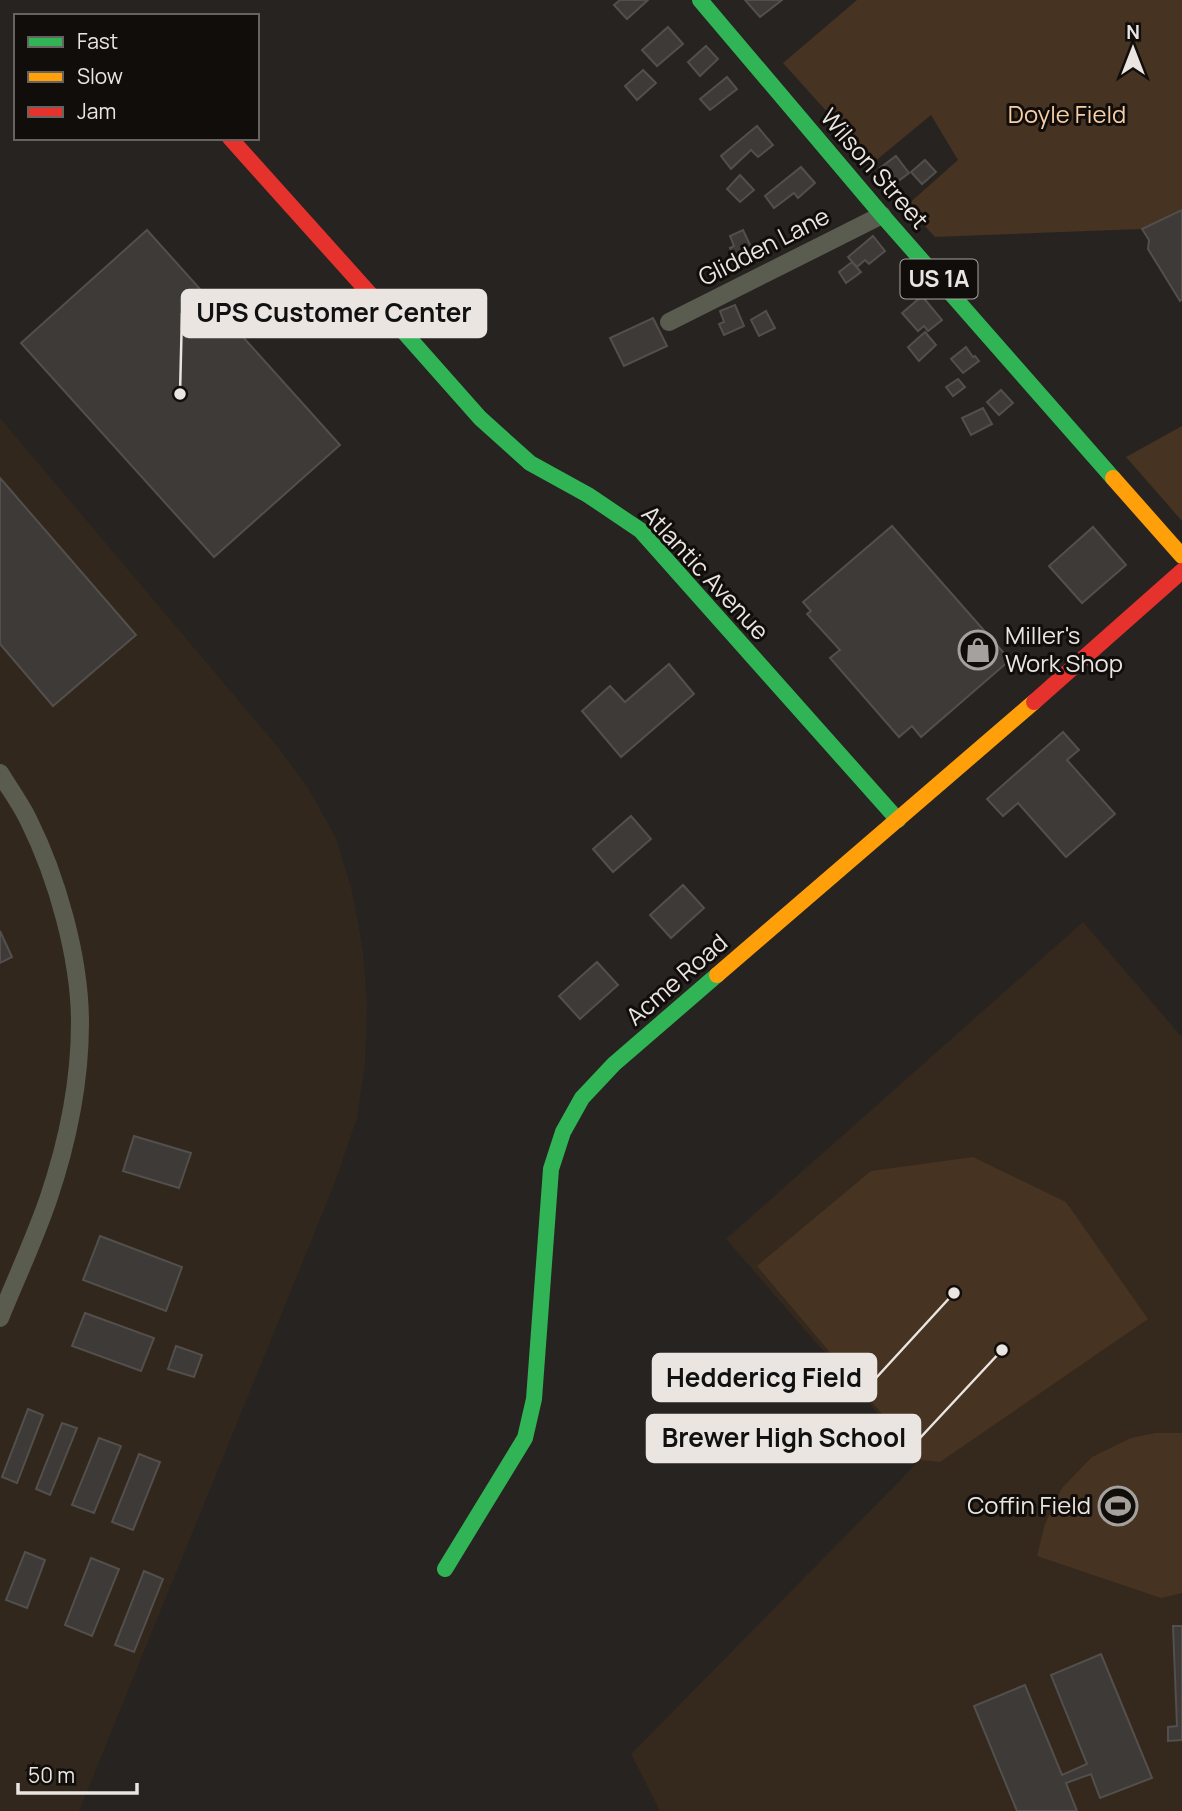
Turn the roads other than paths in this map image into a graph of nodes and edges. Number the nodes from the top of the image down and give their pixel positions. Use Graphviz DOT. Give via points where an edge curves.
graph roads {
  1 [pos="700,0"];
  2 [pos="232,140"];
  3 [pos="882,215"];
  4 [pos="669,322"];
  5 [pos="1182,556"];
  6 [pos="1182,570"];
  7 [pos="0,773"];
  8 [pos="898,820"];
  9 [pos="0,1318"];
  10 [pos="445,1569"];
  1 -- 3 [label="street, Wilson Street / US 1A"];
  2 -- 8 [label="street, Atlantic Avenue" via="480,418 530,463 640,530"];
  3 -- 4 [label="street, Glidden Lane"];
  3 -- 5 [label="street, Wilson Street / US 1A"];
  6 -- 8 [label="street, Acme Road"];
  7 -- 9 [label="street" via="27,818 52,876 68,929 80,1022 76,1081 64,1144 48,1199"];
  8 -- 10 [label="street, Acme Road" via="614,1064 582,1098 563,1132 551,1169 534,1399 524,1438"];
}
